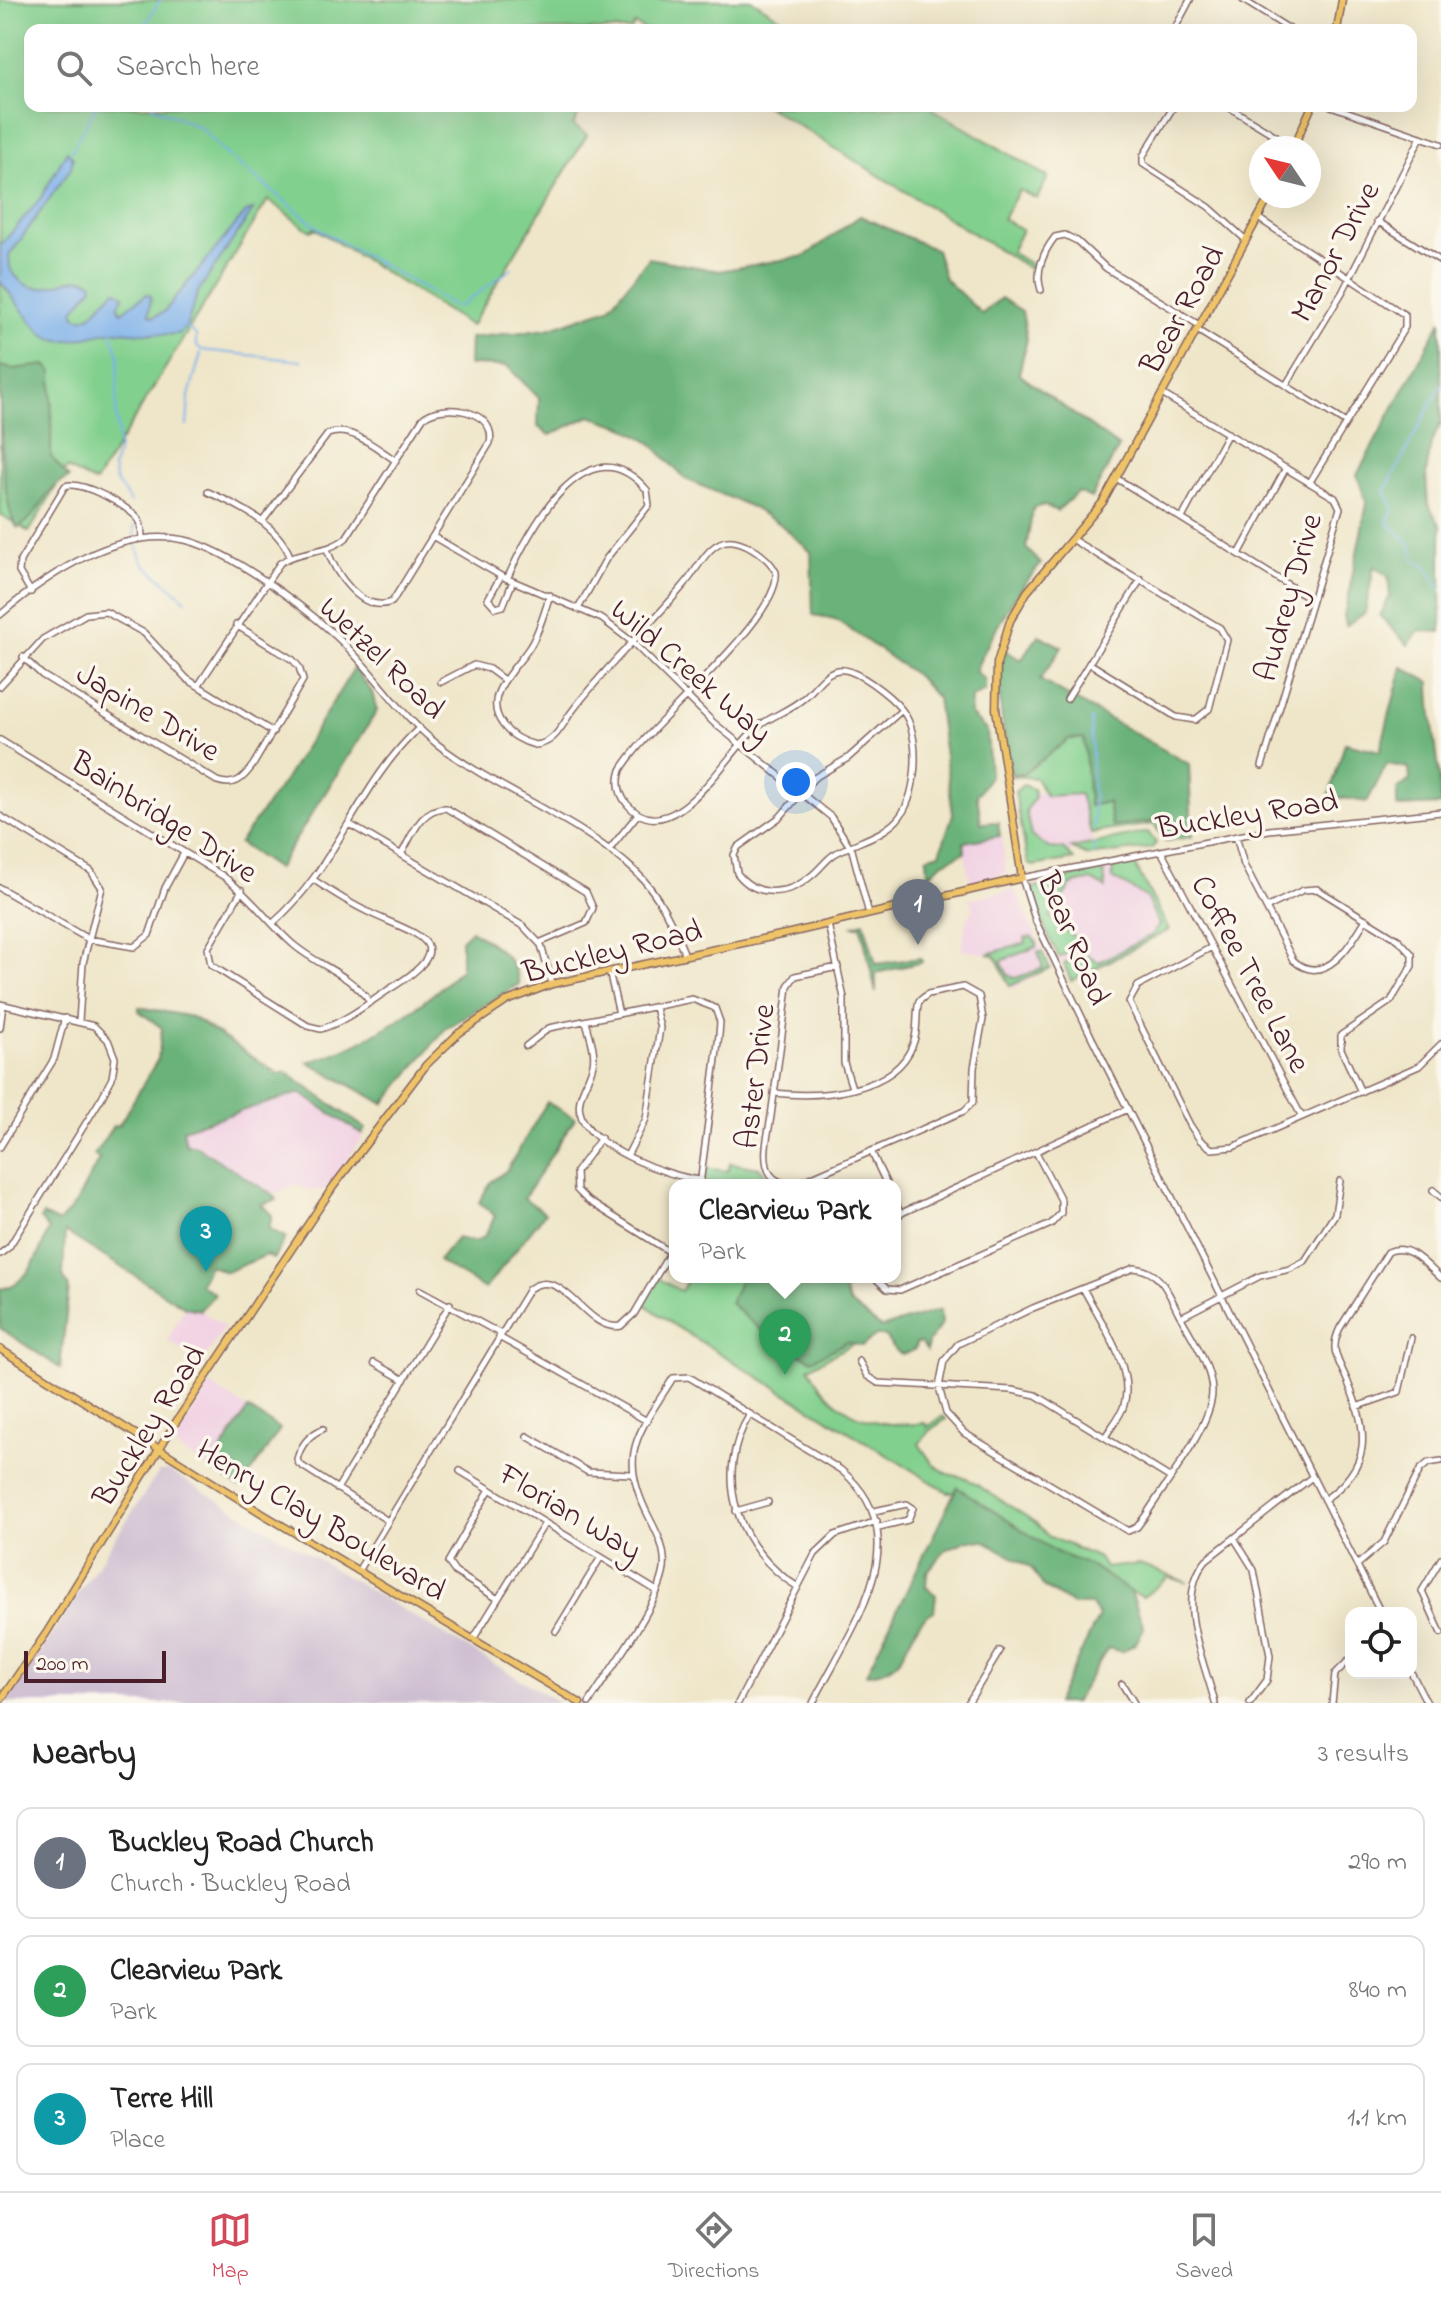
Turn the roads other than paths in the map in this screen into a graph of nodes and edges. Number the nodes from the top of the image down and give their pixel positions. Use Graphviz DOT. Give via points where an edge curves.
graph roads {
  1 [pos="1190,0"];
  2 [pos="1243,0"];
  3 [pos="1342,0"];
  4 [pos="1177,24"];
  5 [pos="1281,24"];
  6 [pos="1338,24"];
  7 [pos="1170,112"];
  8 [pos="1236,112"];
  9 [pos="1309,112"];
  10 [pos="1348,112"];
  11 [pos="1274,136"];
  12 [pos="1298,136"];
  13 [pos="1421,137"];
  14 [pos="1441,144"];
  15 [pos="1263,208"];
  16 [pos="1258,218"];
  17 [pos="1377,221"];
  18 [pos="1246,240"];
  19 [pos="1441,261"];
  20 [pos="1349,276"];
  21 [pos="1041,290"];
  22 [pos="1198,328"];
  23 [pos="1286,385"];
  24 [pos="1162,394"];
  25 [pos="1346,423"];
  26 [pos="1228,433"];
  27 [pos="395,460"];
  28 [pos="1286,468"];
  29 [pos="1116,478"];
  30 [pos="1310,482"];
  31 [pos="208,492"];
  32 [pos="1182,518"];
  33 [pos="262,522"];
  34 [pos="434,537"];
  35 [pos="142,539"];
  36 [pos="1073,540"];
  37 [pos="327,549"];
  38 [pos="1239,554"];
  39 [pos="290,556"];
  40 [pos="507,579"];
  41 [pos="1141,579"];
  42 [pos="264,583"];
  43 [pos="31,592"];
  44 [pos="550,595"];
  45 [pos="1311,599"];
  46 [pos="579,607"];
  47 [pos="0,615"];
  48 [pos="236,625"];
  49 [pos="631,641"];
  50 [pos="23,657"];
  51 [pos="1089,663"];
  52 [pos="504,680"];
  53 [pos="441,682"];
  54 [pos="0,686"];
  55 [pos="198,686"];
  56 [pos="686,696"];
  57 [pos="1067,699"];
  58 [pos="902,710"];
  59 [pos="419,728"];
  60 [pos="273,732"];
  61 [pos="0,740"];
  62 [pos="740,746"];
  63 [pos="1262,766"];
  64 [pos="802,793"];
  65 [pos="1441,812"];
  66 [pos="638,814"];
  67 [pos="0,816"];
  68 [pos="349,824"];
  69 [pos="1236,836"];
  70 [pos="850,847"];
  71 [pos="609,850"];
  72 [pos="1161,851"];
  73 [pos="184,853"];
  74 [pos="402,853"];
  75 [pos="1022,878"];
  76 [pos="314,880"];
  77 [pos="0,888"];
  78 [pos="242,890"];
  79 [pos="1266,908"];
  80 [pos="869,914"];
  81 [pos="1366,919"];
  82 [pos="273,923"];
  83 [pos="828,924"];
  84 [pos="88,939"];
  85 [pos="539,943"];
  86 [pos="1212,947"];
  87 [pos="685,955"];
  88 [pos="838,967"];
  89 [pos="609,971"];
  90 [pos="552,984"];
  91 [pos="370,1002"];
  92 [pos="2,1004"];
  93 [pos="655,1007"];
  94 [pos="619,1014"];
  95 [pos="65,1018"];
  96 [pos="79,1021"];
  97 [pos="586,1021"];
  98 [pos="0,1028"];
  99 [pos="1441,1044"];
  100 [pos="526,1046"];
  101 [pos="852,1088"];
  102 [pos="1361,1092"];
  103 [pos="774,1093"];
  104 [pos="1128,1109"];
  105 [pos="1302,1117"];
  106 [pos="601,1138"];
  107 [pos="0,1147"];
  108 [pos="871,1151"];
  109 [pos="1037,1154"];
  110 [pos="627,1156"];
  111 [pos="688,1179"];
  112 [pos="700,1179"];
  113 [pos="776,1179"];
  114 [pos="807,1179"];
  115 [pos="884,1179"];
  116 [pos="1340,1181"];
  117 [pos="1433,1190"];
  118 [pos="1441,1197"];
  119 [pos="901,1214"];
  120 [pos="669,1251"];
  121 [pos="1,1254"];
  122 [pos="669,1254"];
  123 [pos="1441,1278"];
  124 [pos="880,1283"];
  125 [pos="1083,1288"];
  126 [pos="420,1290"];
  127 [pos="1222,1296"];
  128 [pos="450,1304"];
  129 [pos="1181,1317"];
  130 [pos="500,1335"];
  131 [pos="1411,1338"];
  132 [pos="0,1349"];
  133 [pos="859,1361"];
  134 [pos="374,1363"];
  135 [pos="404,1380"];
  136 [pos="939,1387"];
  137 [pos="1356,1407"];
  138 [pos="750,1414"];
  139 [pos="647,1421"];
  140 [pos="323,1429"];
  141 [pos="527,1436"];
  142 [pos="1105,1437"];
  143 [pos="159,1449"];
  144 [pos="1441,1461"];
  145 [pos="460,1471"];
  146 [pos="631,1474"];
  147 [pos="1169,1477"];
  148 [pos="1312,1477"];
  149 [pos="337,1489"];
  150 [pos="490,1489"];
  151 [pos="1324,1500"];
  152 [pos="768,1502"];
  153 [pos="736,1511"];
  154 [pos="874,1511"];
  155 [pos="388,1521"];
  156 [pos="545,1523"];
  157 [pos="878,1524"];
  158 [pos="1234,1538"];
  159 [pos="601,1557"];
  160 [pos="1441,1559"];
  161 [pos="1357,1565"];
  162 [pos="358,1571"];
  163 [pos="798,1587"];
  164 [pos="657,1591"];
  165 [pos="498,1599"];
  166 [pos="1378,1607"];
  167 [pos="556,1631"];
  168 [pos="1441,1633"];
  169 [pos="474,1638"];
  170 [pos="1000,1651"];
  171 [pos="1345,1664"];
  172 [pos="1415,1679"];
  173 [pos="1122,1684"];
  174 [pos="0,1701"];
  175 [pos="580,1703"];
  176 [pos="589,1703"];
  177 [pos="738,1703"];
  178 [pos="813,1703"];
  179 [pos="968,1703"];
  180 [pos="1134,1703"];
  181 [pos="1215,1703"];
  182 [pos="1250,1703"];
  183 [pos="1332,1703"];
  184 [pos="1427,1703"];
  1 -- 4 [label="street"];
  2 -- 5 [label="street"];
  3 -- 6 [label="main road"];
  7 -- 18 [label="street" via="1143,164 1209,207"];
  8 -- 11 [label="street"];
  9 -- 12 [label="main road"];
  10 -- 13 [label="street"];
  13 -- 14 [label="street"];
  13 -- 17 [label="street, Manor Drive"];
  15 -- 16 [label="main road, Bear Road"];
  16 -- 18 [label="main road, Bear Road"];
  16 -- 20 [label="street"];
  17 -- 19 [label="street"];
  17 -- 20 [label="street, Manor Drive"];
  18 -- 22 [label="main road, Bear Road"];
  20 -- 23 [label="street, Manor Drive"];
  20 -- 25 [label="street" via="1405,315 1405,327"];
  21 -- 22 [label="street" via="1038,279 1045,252 1055,237 1065,235"];
  22 -- 23 [label="street"];
  22 -- 24 [label="main road, Bear Road"];
  23 -- 25 [label="street"];
  24 -- 26 [label="street, Audrey Drive"];
  24 -- 29 [label="main road, Bear Road"];
  25 -- 30 [label="street"];
  26 -- 28 [label="street, Audrey Drive"];
  26 -- 32 [label="street"];
  27 -- 33 [label="street" via="351,433 328,434"];
  27 -- 34 [label="street" via="414,428 433,411 473,414 490,427 490,443"];
  27 -- 37 [label="street" via="346,538"];
  28 -- 30 [label="street, Audrey Drive"];
  28 -- 38 [label="street"];
  29 -- 32 [label="street"];
  29 -- 36 [label="main road, Bear Road"];
  30 -- 45 [label="street, Audrey Drive" via="1335,498 1340,508"];
  31 -- 33 [label="street"];
  32 -- 38 [label="street"];
  33 -- 39 [label="street" via="279,536"];
  34 -- 37 [label="street" via="396,598 383,605 338,577"];
  34 -- 40 [label="street, Wild Creek Way"];
  35 -- 42 [label="street, Wetzel Road" via="170,538 211,548"];
  35 -- 43 [label="street, Wetzel Road" via="100,551"];
  35 -- 43 [label="street" via="141,526 131,513 88,487 65,486 20,561 19,572"];
  36 -- 41 [label="street"];
  36 -- 75 [label="main road, Bear Road" via="1018,605 997,664 996,709"];
  37 -- 39 [label="street"];
  38 -- 45 [label="street"];
  39 -- 42 [label="street"];
  40 -- 40 [label="street" via="488,599 496,608 507,599"];
  40 -- 44 [label="street, Wild Creek Way"];
  40 -- 46 [label="street" via="536,521 561,489 590,471 620,471 647,490 649,505 606,559"];
  41 -- 51 [label="street"];
  41 -- 51 [label="street" via="1225,633 1226,650 1209,709 1198,719 1183,720"];
  42 -- 48 [label="street"];
  42 -- 59 [label="street, Wetzel Road" via="349,649"];
  43 -- 47 [label="street, Wetzel Road"];
  44 -- 46 [label="street, Wild Creek Way"];
  44 -- 52 [label="street" via="530,647"];
  45 -- 63 [label="street, Audrey Drive"];
  46 -- 49 [label="street, Wild Creek Way"];
  48 -- 55 [label="street"];
  48 -- 60 [label="street, Japine Drive" via="293,660 302,673 301,688"];
  49 -- 52 [label="street" via="553,738 540,745 517,738 501,722 496,698"];
  49 -- 56 [label="street, Wild Creek Way"];
  49 -- 56 [label="street" via="721,542 740,542 773,565 774,589 755,619"];
  50 -- 54 [label="street"];
  50 -- 55 [label="street" via="82,616 106,612 144,633 172,667"];
  50 -- 60 [label="street, Japine Drive" via="42,675 224,783 244,777"];
  51 -- 57 [label="street"];
  52 -- 53 [label="street" via="474,665"];
  55 -- 60 [label="street"];
  56 -- 62 [label="street, Wild Creek Way"];
  56 -- 66 [label="street" via="621,770 622,797"];
  58 -- 62 [label="street" via="855,674 841,670 826,675 789,710 760,724"];
  58 -- 64 [label="street"];
  58 -- 70 [label="street" via="910,727 911,796 889,826"];
  59 -- 68 [label="street" via="385,766"];
  59 -- 71 [label="street, Wetzel Road"];
  61 -- 73 [label="street, Bainbridge Drive"];
  62 -- 64 [label="street, Wild Creek Way"];
  62 -- 66 [label="street" via="714,778 666,818 654,821"];
  64 -- 70 [label="street, Wild Creek Way" via="831,817"];
  64 -- 70 [label="street" via="780,817 738,847 734,865 742,879 760,891 779,891 804,883 829,858"];
  65 -- 69 [label="street, Buckley Road"];
  66 -- 71 [label="street"];
  67 -- 84 [label="street" via="97,876 101,897"];
  68 -- 74 [label="street"];
  68 -- 76 [label="street"];
  69 -- 72 [label="street, Buckley Road"];
  69 -- 79 [label="street"];
  70 -- 80 [label="street, Wild Creek Way"];
  71 -- 87 [label="street, Wetzel Road" via="656,895"];
  72 -- 75 [label="street, Buckley Road"];
  72 -- 86 [label="street, Coffee Tree Lane"];
  73 -- 78 [label="street, Bainbridge Drive"];
  73 -- 84 [label="street" via="146,941 126,947"];
  74 -- 85 [label="street" via="523,926"];
  74 -- 85 [label="street" via="425,815 446,808 586,892 593,908 586,923"];
  75 -- 80 [label="main road, Buckley Road"];
  75 -- 104 [label="street, Bear Road" via="1036,922"];
  76 -- 82 [label="street"];
  76 -- 91 [label="street" via="426,942 428,956 422,969"];
  77 -- 84 [label="street"];
  78 -- 82 [label="street, Bainbridge Drive"];
  78 -- 91 [label="street" via="213,935 211,965 315,1029"];
  79 -- 81 [label="street" via="1311,888"];
  79 -- 81 [label="street" via="1293,960 1311,970 1338,959"];
  80 -- 83 [label="main road, Buckley Road"];
  81 -- 102 [label="street" via="1408,947 1413,959 1385,1008 1341,1035 1341,1049"];
  82 -- 91 [label="street, Bainbridge Drive" via="303,952 355,983"];
  83 -- 87 [label="main road, Buckley Road"];
  83 -- 88 [label="street"];
  84 -- 96 [label="street"];
  85 -- 90 [label="street"];
  86 -- 105 [label="street, Coffee Tree Lane"];
  86 -- 105 [label="street" via="1138,986 1130,998 1130,1008 1176,1099 1200,1140 1220,1150"];
  87 -- 89 [label="main road, Buckley Road"];
  88 -- 101 [label="street" via="845,1006 844,1063"];
  88 -- 103 [label="street, Aster Drive" via="791,980"];
  89 -- 90 [label="main road, Buckley Road"];
  89 -- 94 [label="street"];
  90 -- 143 [label="main road, Buckley Road" via="481,1016 426,1065 333,1187"];
  92 -- 95 [label="street"];
  92 -- 98 [label="street"];
  93 -- 94 [label="street"];
  93 -- 110 [label="street" via="660,1028 646,1119"];
  93 -- 112 [label="street" via="692,999 718,1013"];
  94 -- 97 [label="street"];
  95 -- 96 [label="street"];
  95 -- 107 [label="street" via="54,1059"];
  96 -- 121 [label="street" via="94,1026 108,1040 115,1058 112,1078"];
  97 -- 100 [label="street" via="542,1031"];
  97 -- 106 [label="street" via="594,1061 579,1108 583,1122"];
  99 -- 102 [label="street" via="1426,1062"];
  101 -- 103 [label="street" via="817,1097"];
  101 -- 108 [label="street" via="892,1072 907,1056 916,1032 917,1007 926,996 963,987 979,996 983,1019 973,1102 964,1111"];
  102 -- 105 [label="street"];
  103 -- 113 [label="street, Aster Drive" via="766,1157"];
  104 -- 109 [label="street"];
  104 -- 127 [label="street, Bear Road"];
  106 -- 110 [label="street"];
  106 -- 120 [label="street" via="576,1172 577,1190"];
  108 -- 114 [label="street, Aster Drive"];
  108 -- 115 [label="street"];
  109 -- 119 [label="street"];
  109 -- 124 [label="street" via="1061,1200 1061,1213 1051,1224 900,1290"];
  110 -- 111 [label="street"];
  116 -- 127 [label="street" via="1335,1214 1305,1261"];
  117 -- 118 [label="street"];
  122 -- 130 [label="street" via="634,1314 621,1326 600,1323 547,1283 529,1289"];
  123 -- 137 [label="street" via="1403,1248 1383,1258 1334,1340 1335,1356"];
  125 -- 129 [label="street" via="1124,1271 1145,1269 1164,1283"];
  125 -- 136 [label="street" via="966,1338 944,1361"];
  125 -- 142 [label="street" via="1126,1384 1121,1413"];
  126 -- 128 [label="street"];
  127 -- 129 [label="street"];
  127 -- 148 [label="street, Bear Road"];
  128 -- 130 [label="street"];
  128 -- 135 [label="street"];
  129 -- 147 [label="street" via="1207,1370 1211,1400"];
  130 -- 139 [label="street"];
  130 -- 155 [label="street"];
  131 -- 137 [label="street" via="1399,1392"];
  132 -- 143 [label="main road, Henry Clay Boulevard"];
  133 -- 136 [label="street" via="878,1383"];
  134 -- 135 [label="street"];
  135 -- 149 [label="street"];
  136 -- 142 [label="street" via="1036,1395"];
  136 -- 147 [label="street" via="946,1413 964,1433 1122,1529 1137,1527"];
  137 -- 151 [label="street" via="1364,1450 1343,1484"];
  138 -- 139 [label="street" via="680,1375"];
  138 -- 153 [label="street" via="735,1444"];
  138 -- 154 [label="street" via="841,1470"];
  139 -- 146 [label="street" via="635,1445"];
  140 -- 149 [label="street" via="312,1433 297,1459"];
  141 -- 146 [label="street" via="588,1472"];
  142 -- 147 [label="street"];
  143 -- 162 [label="main road, Henry Clay Boulevard"];
  143 -- 174 [label="main road, Buckley Road"];
  144 -- 161 [label="street" via="1420,1470 1384,1542"];
  145 -- 150 [label="street, Florian Way"];
  146 -- 164 [label="street" via="663,1549"];
  148 -- 151 [label="street, Bear Road"];
  148 -- 158 [label="street"];
  149 -- 155 [label="street"];
  150 -- 156 [label="street, Florian Way"];
  150 -- 165 [label="street" via="448,1562"];
  151 -- 161 [label="street, Bear Road"];
  152 -- 153 [label="street"];
  153 -- 163 [label="street" via="764,1562"];
  154 -- 157 [label="street"];
  154 -- 157 [label="street" via="911,1506 911,1517"];
  155 -- 162 [label="street"];
  156 -- 159 [label="street, Florian Way"];
  156 -- 165 [label="street"];
  157 -- 163 [label="street" via="844,1530 823,1543"];
  157 -- 178 [label="street" via="878,1568"];
  158 -- 181 [label="street" via="1206,1560 1191,1592 1190,1609"];
  158 -- 182 [label="street" via="1254,1570 1270,1656 1267,1680"];
  159 -- 164 [label="street, Florian Way"];
  159 -- 167 [label="street"];
  160 -- 168 [label="street" via="1422,1591"];
  161 -- 166 [label="street, Bear Road"];
  162 -- 169 [label="main road, Henry Clay Boulevard"];
  163 -- 177 [label="street"];
  164 -- 176 [label="street"];
  165 -- 169 [label="street"];
  169 -- 175 [label="main road, Henry Clay Boulevard"];
  170 -- 179 [label="street"];
  171 -- 183 [label="street" via="1335,1674"];
  172 -- 184 [label="street"];
  173 -- 180 [label="street"];
}
